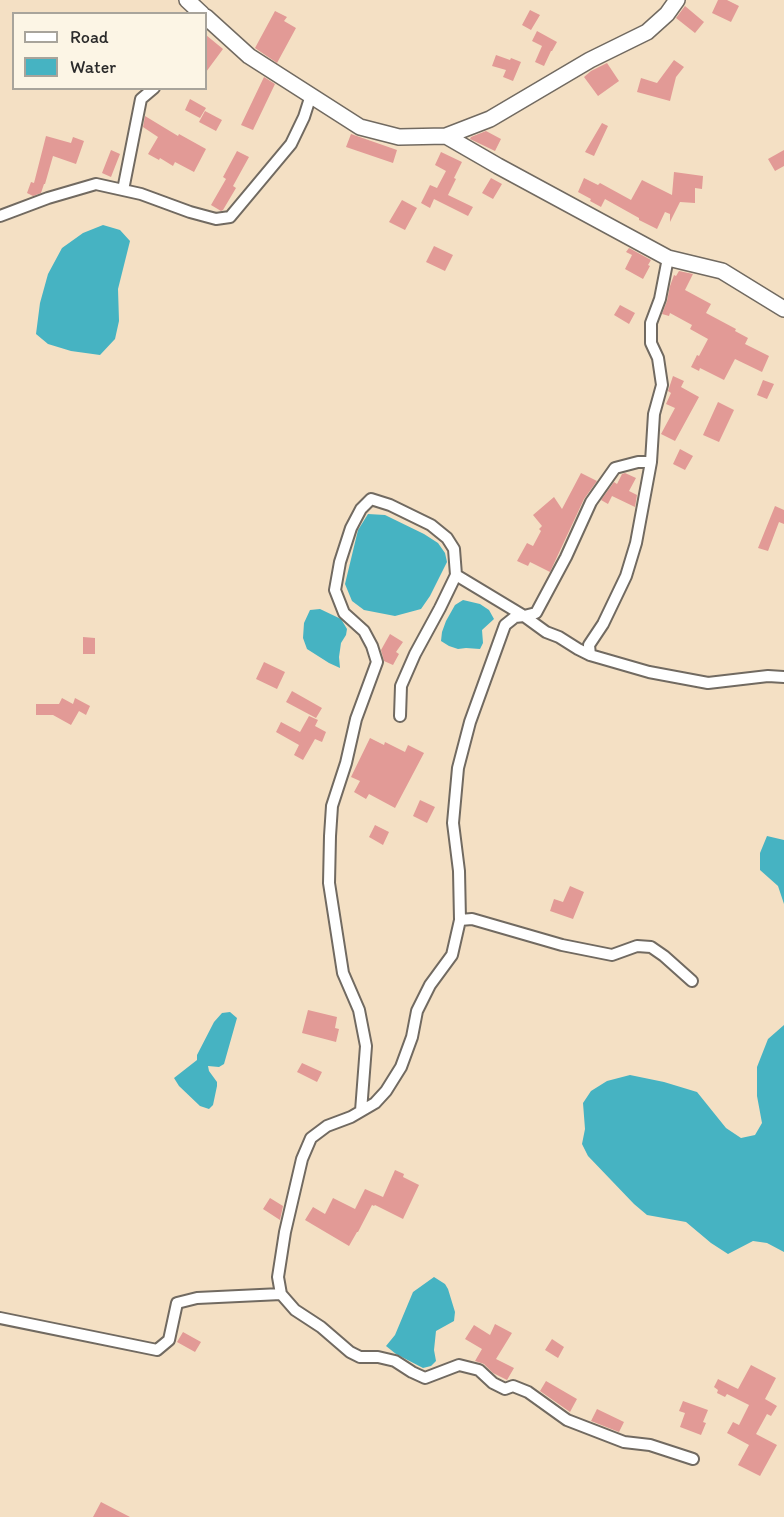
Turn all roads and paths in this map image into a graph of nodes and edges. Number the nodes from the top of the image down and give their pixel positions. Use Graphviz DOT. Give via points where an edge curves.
graph roads {
  1 [pos="187,0"];
  2 [pos="677,0"];
  3 [pos="198,12"];
  4 [pos="207,21"];
  5 [pos="152,90"];
  6 [pos="311,95"];
  7 [pos="446,136"];
  8 [pos="123,190"];
  9 [pos="0,216"];
  10 [pos="668,258"];
  11 [pos="784,309"];
  12 [pos="651,462"];
  13 [pos="456,575"];
  14 [pos="524,616"];
  15 [pos="590,655"];
  16 [pos="784,677"];
  17 [pos="400,716"];
  18 [pos="460,920"];
  19 [pos="692,981"];
  20 [pos="361,1111"];
  21 [pos="281,1294"];
  22 [pos="0,1318"];
  23 [pos="693,1459"];
  1 -- 3 [label="street"];
  2 -- 7 [label="street" via="646,32 490,119"];
  4 -- 6 [label="street" via="249,56"];
  5 -- 8 [label="street" via="141,99"];
  6 -- 7 [label="street" via="360,127 399,137"];
  6 -- 8 [label="street" via="291,144 230,218 216,219"];
  7 -- 10 [label="street"];
  8 -- 9 [label="street" via="96,184"];
  10 -- 11 [label="street" via="722,271"];
  10 -- 12 [label="street" via="651,323 651,343 662,385 654,414"];
  12 -- 14 [label="street" via="615,468 591,502 536,613"];
  12 -- 15 [label="street" via="633,554 603,624 589,645"];
  13 -- 14 [label="street"];
  13 -- 17 [label="street" via="401,686"];
  13 -- 20 [label="street" via="454,549 447,538 431,525 371,499 351,528 335,590 344,613 364,631 377,662 356,719 332,806 330,836 329,883 343,974 358,1010 366,1046"];
  14 -- 15 [label="street"];
  14 -- 18 [label="street" via="505,625 458,768 453,823"];
  15 -- 16 [label="street" via="708,683"];
  18 -- 19 [label="street" via="472,919 612,955 638,946 651,947"];
  18 -- 20 [label="street" via="452,955 417,1011 401,1067 381,1097"];
  20 -- 21 [label="street" via="311,1138 302,1159 284,1243 278,1277"];
  21 -- 22 [label="street" via="197,1298 177,1303 169,1340 157,1350"];
  21 -- 23 [label="street" via="295,1310 360,1357 394,1361 424,1378 459,1365 479,1370 505,1389 513,1386 528,1392 567,1420 624,1442 650,1445"];
}
